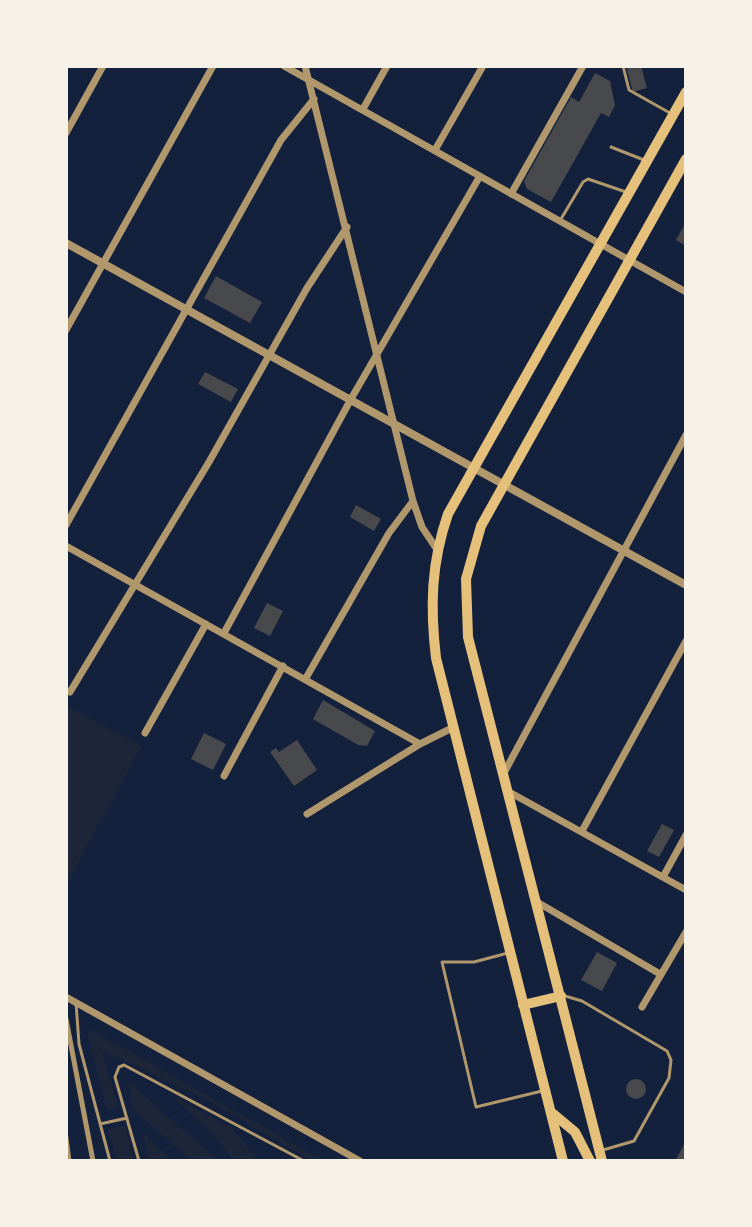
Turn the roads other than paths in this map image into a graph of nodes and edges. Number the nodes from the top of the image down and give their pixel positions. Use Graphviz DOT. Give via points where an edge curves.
graph roads {
  1 [pos="103,66"];
  2 [pos="213,66"];
  3 [pos="284,66"];
  4 [pos="305,66"];
  5 [pos="387,66"];
  6 [pos="483,66"];
  7 [pos="583,66"];
  8 [pos="623,66"];
  9 [pos="309,80"];
  10 [pos="686,92"];
  11 [pos="314,99"];
  12 [pos="363,109"];
  13 [pos="674,115"];
  14 [pos="66,133"];
  15 [pos="611,147"];
  16 [pos="435,150"];
  17 [pos="648,161"];
  18 [pos="685,163"];
  19 [pos="480,176"];
  20 [pos="629,193"];
  21 [pos="511,194"];
  22 [pos="560,222"];
  23 [pos="347,227"];
  24 [pos="66,243"];
  25 [pos="600,244"];
  26 [pos="629,260"];
  27 [pos="103,264"];
  28 [pos="686,292"];
  29 [pos="187,310"];
  30 [pos="66,330"];
  31 [pos="379,353"];
  32 [pos="271,356"];
  33 [pos="351,399"];
  34 [pos="395,423"];
  35 [pos="686,435"];
  36 [pos="473,466"];
  37 [pos="504,483"];
  38 [pos="413,501"];
  39 [pos="66,525"];
  40 [pos="66,546"];
  41 [pos="436,548"];
  42 [pos="626,551"];
  43 [pos="133,583"];
  44 [pos="686,585"];
  45 [pos="206,624"];
  46 [pos="224,633"];
  47 [pos="686,641"];
  48 [pos="283,666"];
  49 [pos="306,678"];
  50 [pos="70,692"];
  51 [pos="454,727"];
  52 [pos="145,733"];
  53 [pos="420,744"];
  54 [pos="505,771"];
  55 [pos="224,776"];
  56 [pos="511,793"];
  57 [pos="307,814"];
  58 [pos="582,831"];
  59 [pos="686,835"];
  60 [pos="663,877"];
  61 [pos="686,890"];
  62 [pos="537,902"];
  63 [pos="686,932"];
  64 [pos="510,953"];
  65 [pos="660,974"];
  66 [pos="561,996"];
  67 [pos="66,997"];
  68 [pos="76,1003"];
  69 [pos="523,1005"];
  70 [pos="642,1007"];
  71 [pos="66,1019"];
  72 [pos="545,1090"];
  73 [pos="551,1112"];
  74 [pos="127,1118"];
  75 [pos="100,1124"];
  76 [pos="66,1131"];
  77 [pos="601,1156"];
  78 [pos="70,1161"];
  79 [pos="93,1161"];
  80 [pos="110,1161"];
  81 [pos="139,1161"];
  82 [pos="304,1161"];
  83 [pos="360,1161"];
  84 [pos="563,1161"];
  85 [pos="590,1161"];
  1 -- 14 [label="street"];
  2 -- 27 [label="street"];
  3 -- 9 [label="street"];
  4 -- 9 [label="street"];
  5 -- 12 [label="street"];
  6 -- 16 [label="street"];
  7 -- 21 [label="street"];
  8 -- 13 [label="lane" via="634,95"];
  9 -- 11 [label="street"];
  9 -- 12 [label="street"];
  10 -- 13 [label="main road"];
  11 -- 23 [label="street"];
  11 -- 29 [label="street" via="281,140"];
  12 -- 16 [label="street"];
  13 -- 17 [label="main road"];
  15 -- 17 [label="lane"];
  16 -- 19 [label="street"];
  17 -- 20 [label="main road"];
  18 -- 26 [label="main road"];
  19 -- 21 [label="street"];
  19 -- 31 [label="street"];
  20 -- 22 [label="lane" via="588,179"];
  20 -- 25 [label="main road"];
  21 -- 22 [label="street"];
  22 -- 25 [label="street"];
  23 -- 31 [label="street"];
  23 -- 32 [label="street"];
  24 -- 27 [label="street"];
  25 -- 26 [label="street"];
  25 -- 36 [label="main road"];
  26 -- 28 [label="street"];
  26 -- 37 [label="main road"];
  27 -- 29 [label="street"];
  27 -- 30 [label="street"];
  29 -- 32 [label="street"];
  29 -- 39 [label="street"];
  31 -- 33 [label="street"];
  31 -- 34 [label="street"];
  32 -- 33 [label="street"];
  32 -- 43 [label="street"];
  33 -- 34 [label="street"];
  33 -- 46 [label="street"];
  34 -- 36 [label="street"];
  34 -- 38 [label="street"];
  35 -- 42 [label="street"];
  36 -- 37 [label="street"];
  36 -- 41 [label="main road"];
  37 -- 42 [label="street"];
  37 -- 54 [label="main road" via="471,555 465,607 468,637"];
  38 -- 41 [label="street"];
  38 -- 49 [label="street"];
  40 -- 43 [label="street"];
  41 -- 51 [label="main road" via="431,617"];
  42 -- 44 [label="street"];
  42 -- 54 [label="street"];
  43 -- 45 [label="street"];
  43 -- 50 [label="street"];
  45 -- 46 [label="street"];
  45 -- 52 [label="street"];
  46 -- 48 [label="street"];
  47 -- 58 [label="street"];
  48 -- 49 [label="street"];
  48 -- 55 [label="street"];
  49 -- 53 [label="street"];
  51 -- 53 [label="street"];
  51 -- 64 [label="main road"];
  53 -- 57 [label="street"];
  54 -- 56 [label="main road"];
  56 -- 58 [label="street"];
  56 -- 62 [label="main road"];
  58 -- 60 [label="street"];
  59 -- 60 [label="street"];
  60 -- 61 [label="street"];
  62 -- 65 [label="street"];
  62 -- 66 [label="main road"];
  63 -- 65 [label="street"];
  64 -- 69 [label="main road"];
  64 -- 72 [label="lane" via="474,962 442,962 476,1107"];
  65 -- 70 [label="street"];
  66 -- 69 [label="main road"];
  66 -- 77 [label="main road"];
  66 -- 77 [label="lane" via="582,1001 661,1045 671,1060 669,1078 634,1141"];
  67 -- 68 [label="street"];
  68 -- 75 [label="lane" via="79,1044"];
  68 -- 83 [label="street"];
  69 -- 72 [label="main road"];
  71 -- 79 [label="street"];
  72 -- 73 [label="main road"];
  73 -- 84 [label="main road"];
  73 -- 85 [label="main road" via="575,1132"];
  74 -- 75 [label="lane"];
  74 -- 81 [label="lane"];
  74 -- 82 [label="lane" via="115,1077 124,1065"];
  75 -- 80 [label="lane"];
  76 -- 78 [label="lane"];
}
